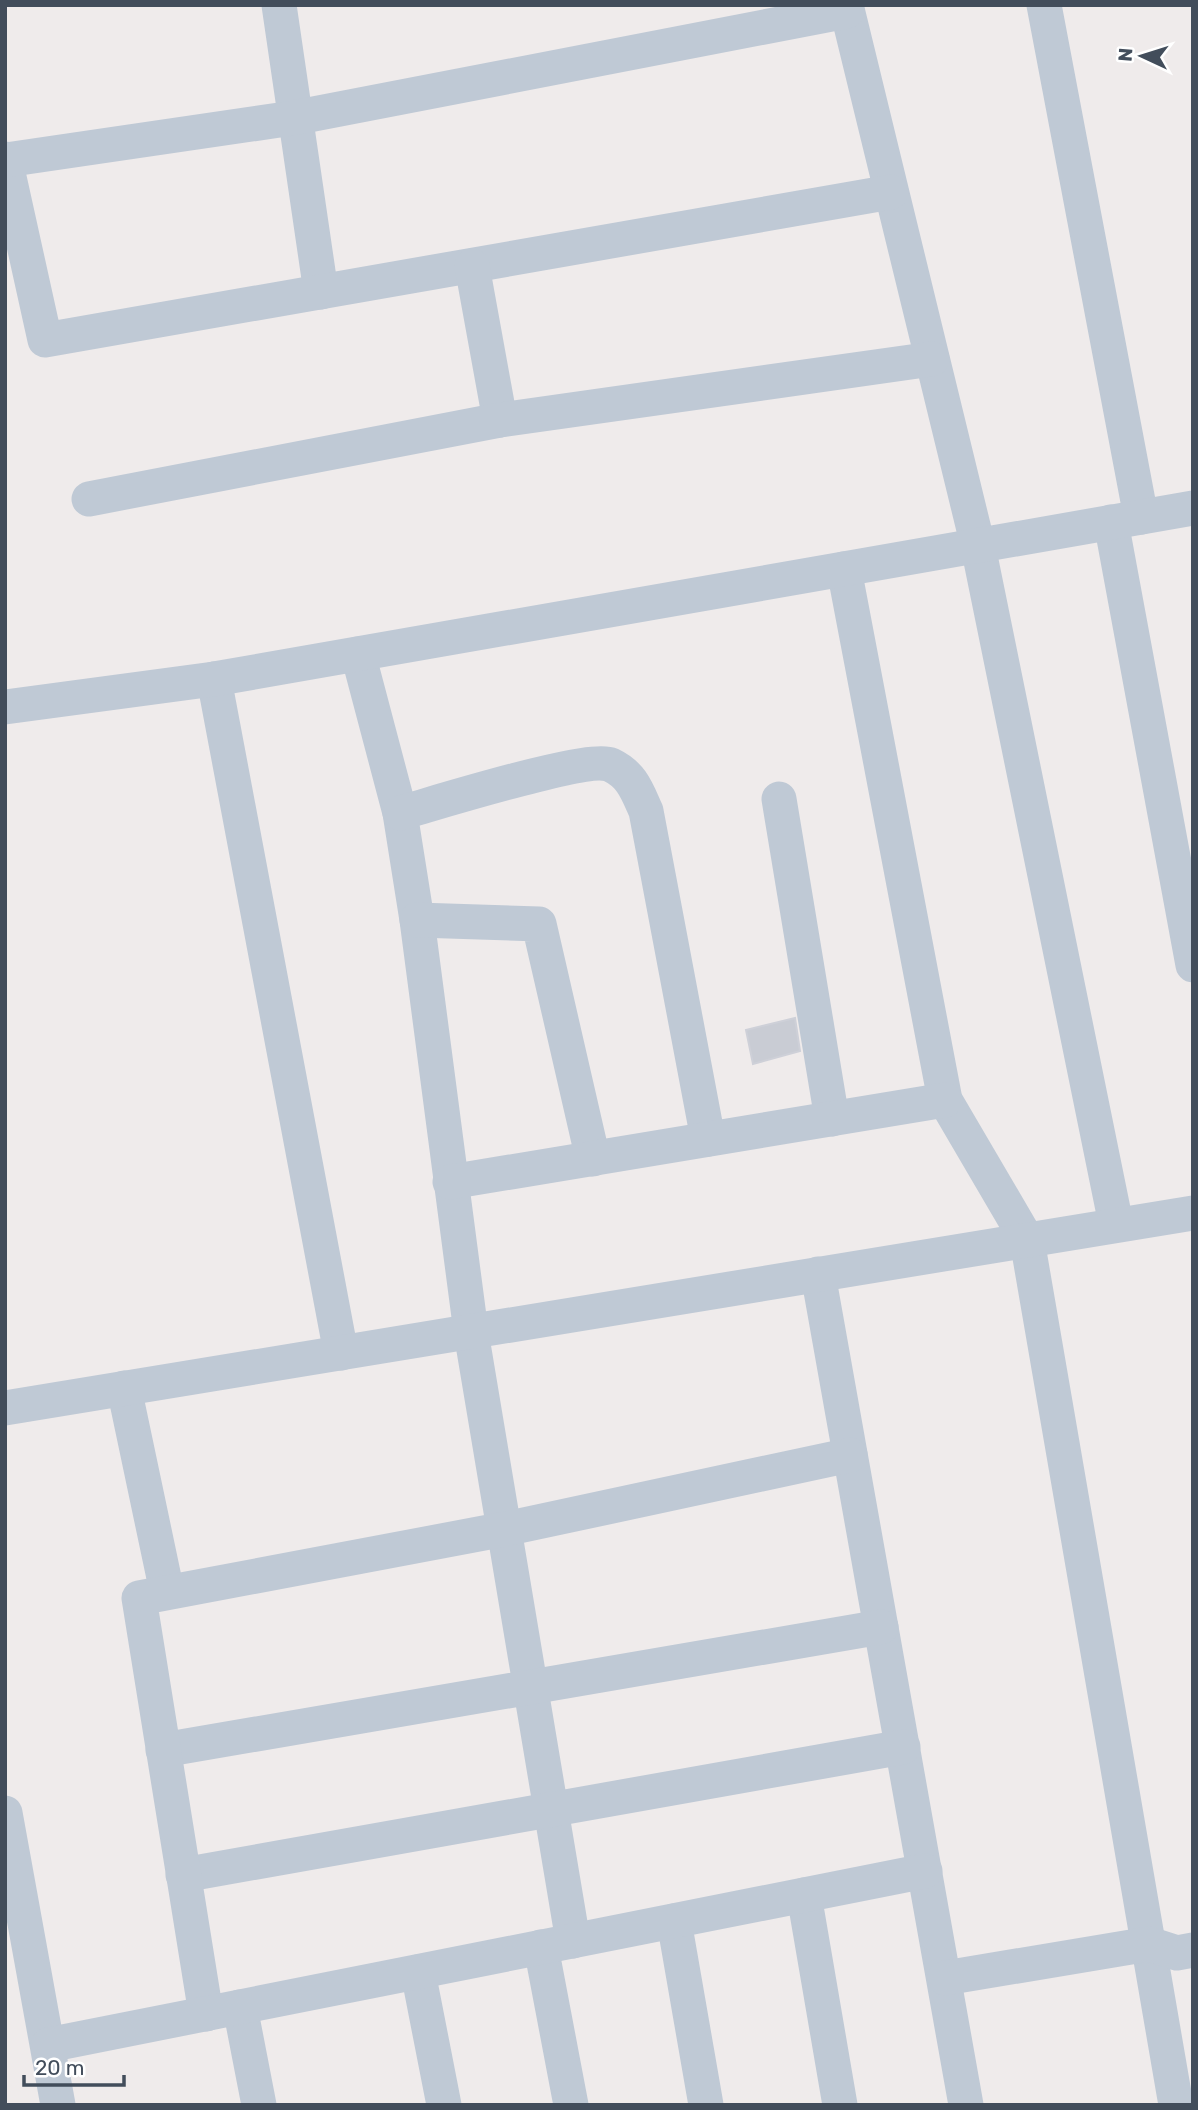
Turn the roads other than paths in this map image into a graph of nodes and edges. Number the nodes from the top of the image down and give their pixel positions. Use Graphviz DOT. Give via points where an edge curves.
graph roads {
  1 [pos="279,5"];
  2 [pos="1044,5"];
  3 [pos="846,8"];
  4 [pos="293,118"];
  5 [pos="5,160"];
  6 [pos="891,192"];
  7 [pos="472,266"];
  8 [pos="321,292"];
  9 [pos="932,359"];
  10 [pos="500,420"];
  11 [pos="89,499"];
  12 [pos="1193,508"];
  13 [pos="1126,519"];
  14 [pos="978,546"];
  15 [pos="844,569"];
  16 [pos="358,654"];
  17 [pos="214,679"];
  18 [pos="5,707"];
  19 [pos="779,799"];
  20 [pos="400,813"];
  21 [pos="417,920"];
  22 [pos="1193,965"];
  23 [pos="945,1100"];
  24 [pos="832,1119"];
  25 [pos="708,1139"];
  26 [pos="593,1159"];
  27 [pos="450,1182"];
  28 [pos="1193,1213"];
  29 [pos="1116,1224"];
  30 [pos="1027,1240"];
  31 [pos="818,1274"];
  32 [pos="471,1332"];
  33 [pos="341,1353"];
  34 [pos="124,1388"];
  35 [pos="5,1408"];
  36 [pos="850,1455"];
  37 [pos="505,1529"];
  38 [pos="167,1592"];
  39 [pos="881,1627"];
  40 [pos="530,1686"];
  41 [pos="902,1747"];
  42 [pos="163,1750"];
  43 [pos="551,1810"];
  44 [pos="5,1813"];
  45 [pos="925,1871"];
  46 [pos="183,1875"];
  47 [pos="804,1895"];
  48 [pos="674,1921"];
  49 [pos="557,1944"];
  50 [pos="1149,1944"];
  51 [pos="1193,1950"];
  52 [pos="418,1972"];
  53 [pos="945,1978"];
  54 [pos="240,2007"];
  55 [pos="206,2014"];
  56 [pos="48,2045"];
  57 [pos="58,2105"];
  58 [pos="259,2105"];
  59 [pos="444,2105"];
  60 [pos="571,2105"];
  61 [pos="706,2105"];
  62 [pos="840,2105"];
  63 [pos="966,2105"];
  64 [pos="1176,2105"];
  1 -- 4 [label="street"];
  2 -- 13 [label="street"];
  3 -- 4 [label="street"];
  3 -- 6 [label="street"];
  4 -- 5 [label="street"];
  4 -- 8 [label="street"];
  5 -- 8 [label="street" via="45,340"];
  6 -- 7 [label="street"];
  6 -- 9 [label="street"];
  7 -- 8 [label="street"];
  7 -- 10 [label="street"];
  9 -- 10 [label="street"];
  9 -- 14 [label="street"];
  10 -- 11 [label="street"];
  12 -- 13 [label="street"];
  13 -- 14 [label="street"];
  13 -- 22 [label="street"];
  14 -- 15 [label="street"];
  14 -- 29 [label="street"];
  15 -- 16 [label="street"];
  15 -- 23 [label="street"];
  16 -- 17 [label="street"];
  16 -- 20 [label="street"];
  17 -- 18 [label="street"];
  17 -- 33 [label="street"];
  19 -- 24 [label="street"];
  20 -- 21 [label="street"];
  20 -- 25 [label="street" via="572,767 609,764 633,781 646,811"];
  21 -- 26 [label="street" via="540,924"];
  21 -- 27 [label="street"];
  23 -- 24 [label="street"];
  23 -- 30 [label="street"];
  24 -- 25 [label="street"];
  25 -- 26 [label="street"];
  26 -- 27 [label="street"];
  27 -- 32 [label="street"];
  28 -- 29 [label="street"];
  29 -- 30 [label="street"];
  30 -- 31 [label="street"];
  30 -- 50 [label="street"];
  31 -- 32 [label="street"];
  31 -- 36 [label="street"];
  32 -- 33 [label="street"];
  32 -- 37 [label="street"];
  33 -- 34 [label="street"];
  34 -- 35 [label="street"];
  34 -- 38 [label="street"];
  36 -- 37 [label="street"];
  36 -- 39 [label="street"];
  37 -- 38 [label="street"];
  37 -- 40 [label="street"];
  38 -- 42 [label="street" via="139,1598"];
  39 -- 40 [label="street"];
  39 -- 41 [label="street"];
  40 -- 42 [label="street"];
  40 -- 43 [label="street"];
  41 -- 43 [label="street"];
  41 -- 45 [label="street"];
  42 -- 46 [label="street"];
  43 -- 46 [label="street"];
  43 -- 49 [label="street"];
  44 -- 56 [label="street"];
  45 -- 47 [label="street"];
  45 -- 53 [label="street"];
  46 -- 55 [label="street"];
  47 -- 48 [label="street"];
  47 -- 62 [label="street"];
  48 -- 49 [label="street"];
  48 -- 61 [label="street"];
  49 -- 52 [label="street"];
  49 -- 60 [label="street"];
  50 -- 51 [label="street" via="1177,1953"];
  50 -- 53 [label="street"];
  50 -- 64 [label="street"];
  52 -- 54 [label="street"];
  52 -- 59 [label="street"];
  53 -- 63 [label="street"];
  54 -- 55 [label="street"];
  54 -- 58 [label="street"];
  55 -- 56 [label="street"];
  56 -- 57 [label="street"];
}
